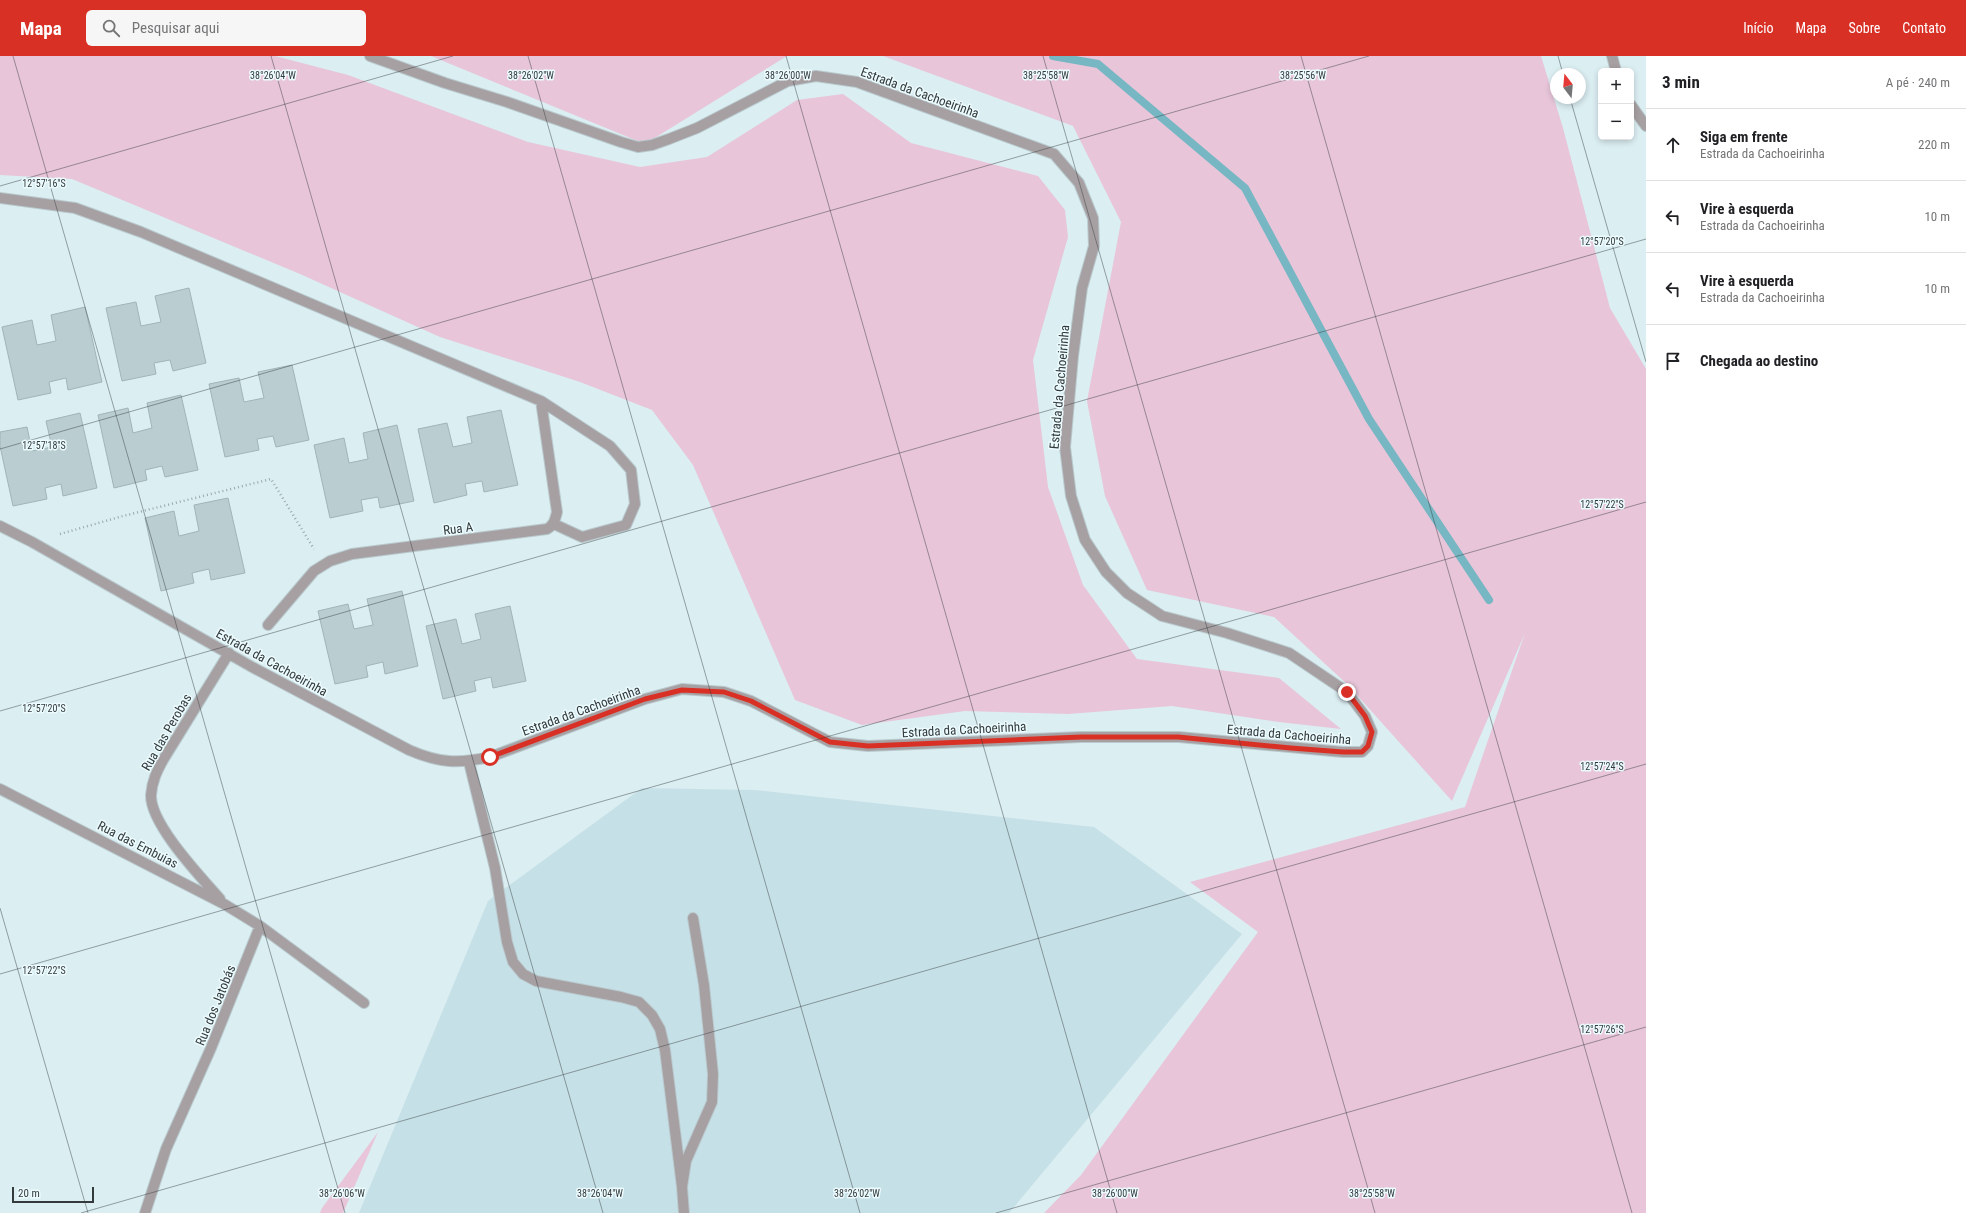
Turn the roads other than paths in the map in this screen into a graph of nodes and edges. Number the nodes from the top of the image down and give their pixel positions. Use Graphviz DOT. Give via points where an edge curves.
graph roads {
  1 [pos="370,56"];
  2 [pos="1612,56"];
  3 [pos="1615,68"];
  4 [pos="1634,109"];
  5 [pos="1646,126"];
  6 [pos="0,198"];
  7 [pos="541,401"];
  8 [pos="554,524"];
  9 [pos="0,526"];
  10 [pos="268,625"];
  11 [pos="229,653"];
  12 [pos="469,762"];
  13 [pos="0,789"];
  14 [pos="224,904"];
  15 [pos="693,918"];
  16 [pos="260,926"];
  17 [pos="364,1003"];
  18 [pos="682,1187"];
  19 [pos="145,1213"];
  20 [pos="684,1213"];
  1 -- 12 [label="street, Estrada da Cachoeirinha" via="638,146 652,145 698,128 788,81 816,76 857,82 1054,154 1079,182 1093,218 1094,246 1082,288 1065,448 1071,496 1086,540 1106,572 1127,593 1162,616 1289,653 1347,692 1365,716 1372,732 1368,746 1362,752 1178,737 1081,737 868,746 830,742 751,701 724,692 682,690 645,699 490,757"];
  2 -- 3 [label="street"];
  4 -- 5 [label="street"];
  6 -- 7 [label="street" via="75,208 141,232"];
  7 -- 8 [label="street" via="558,512"];
  7 -- 8 [label="street" via="610,446 631,470 636,504 626,525 582,537"];
  8 -- 10 [label="street, Rua A" via="547,530 352,554 324,564 314,571"];
  9 -- 11 [label="street, Estrada da Cachoeirinha"];
  11 -- 12 [label="street, Estrada da Cachoeirinha" via="409,750 427,758"];
  11 -- 14 [label="street, Rua das Perobas" via="163,760 154,778 151,796 166,832 185,859"];
  12 -- 18 [label="street" via="495,868 507,942 513,962 523,974 536,981 639,1002 652,1015 660,1029 665,1050"];
  13 -- 14 [label="street, Rua das Embuias"];
  14 -- 16 [label="street, Rua das Embuias"];
  15 -- 18 [label="street" via="704,985 713,1081 712,1102 686,1161"];
  16 -- 17 [label="street"];
  16 -- 19 [label="street, Rua dos Jatobás" via="211,1048 166,1149"];
  18 -- 20 [label="street"];
}
